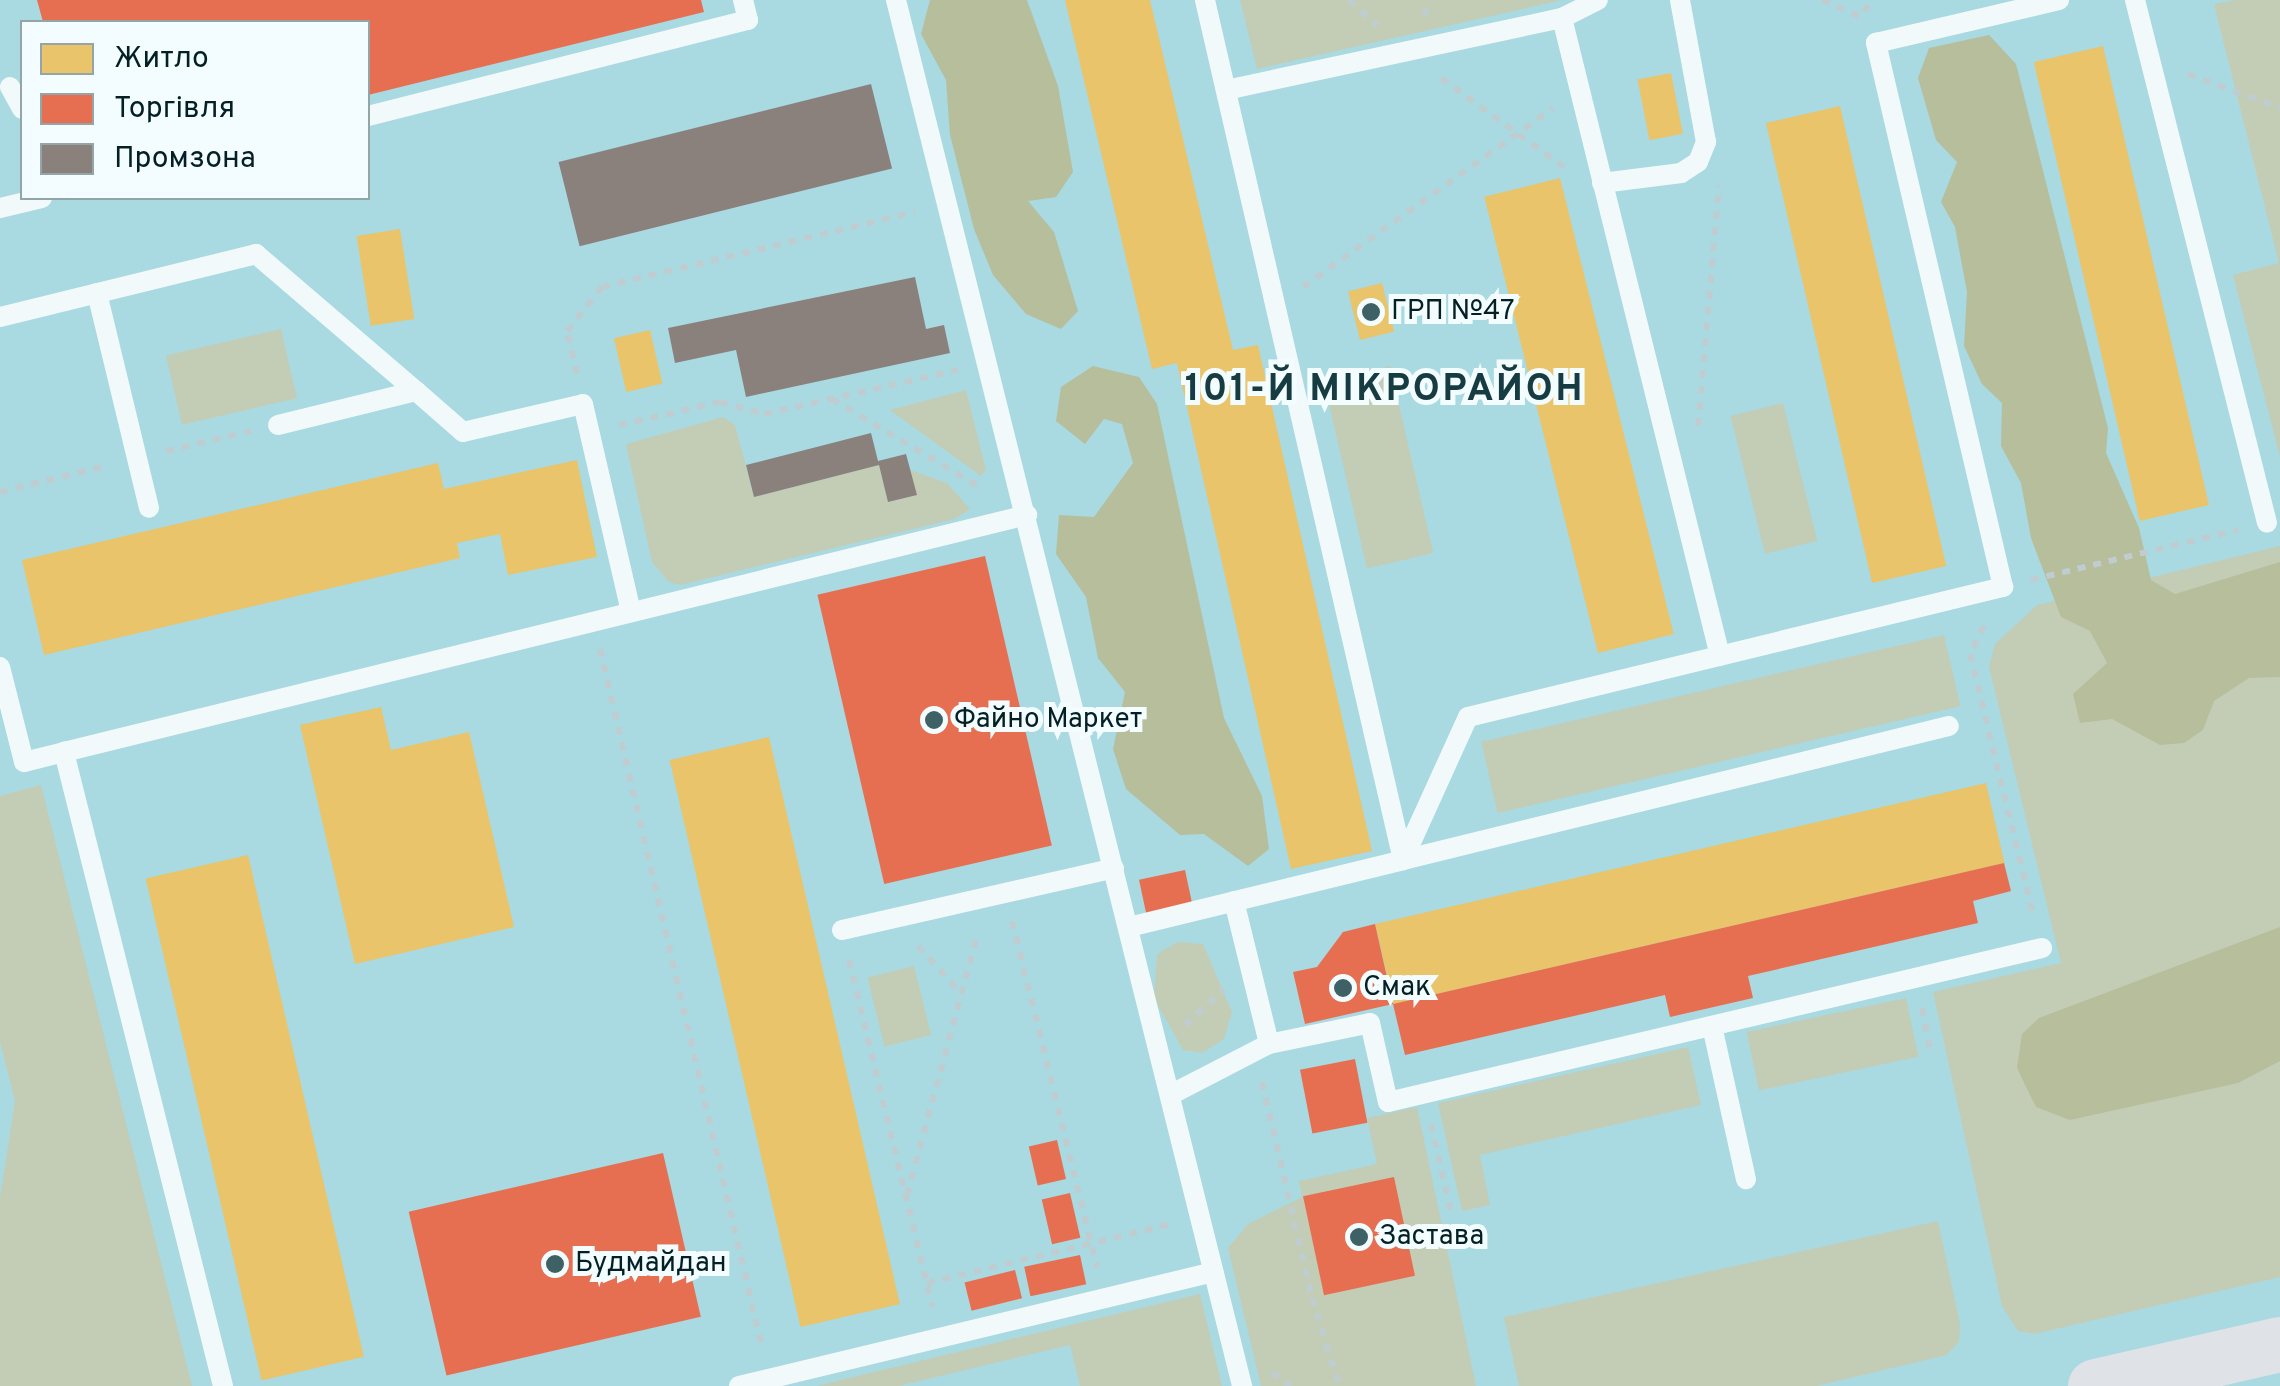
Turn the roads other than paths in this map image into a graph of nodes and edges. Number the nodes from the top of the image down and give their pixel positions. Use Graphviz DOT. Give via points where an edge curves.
graph roads {
  1 [pos="744,0"];
  2 [pos="896,0"];
  3 [pos="1206,0"];
  4 [pos="1598,0"];
  5 [pos="1680,0"];
  6 [pos="2058,0"];
  7 [pos="2135,0"];
  8 [pos="1562,18"];
  9 [pos="10,87"];
  10 [pos="1226,90"];
  11 [pos="20,105"];
  12 [pos="370,115"];
  13 [pos="1604,190"];
  14 [pos="34,200"];
  15 [pos="0,208"];
  16 [pos="97,293"];
  17 [pos="0,316"];
  18 [pos="416,391"];
  19 [pos="278,424"];
  20 [pos="150,508"];
  21 [pos="1027,515"];
  22 [pos="2267,523"];
  23 [pos="631,612"];
  24 [pos="1720,656"];
  25 [pos="0,667"];
  26 [pos="1949,726"];
  27 [pos="64,752"];
  28 [pos="1403,860"];
  29 [pos="1114,868"];
  30 [pos="1234,901"];
  31 [pos="1128,927"];
  32 [pos="842,930"];
  33 [pos="2042,948"];
  34 [pos="1712,1026"];
  35 [pos="1262,1048"];
  36 [pos="1170,1095"];
  37 [pos="1746,1179"];
  38 [pos="1214,1272"];
  39 [pos="2280,1344"];
  40 [pos="223,1386"];
  41 [pos="738,1386"];
  42 [pos="1242,1386"];
  43 [pos="2095,1386"];
  1 -- 12 [label="lane" via="748,20"];
  2 -- 21 [label="lane"];
  3 -- 10 [label="lane"];
  4 -- 8 [label="lane"];
  5 -- 13 [label="lane" via="1706,142 1698,162 1682,172"];
  6 -- 24 [label="lane" via="1876,43 2004,587"];
  7 -- 22 [label="lane"];
  8 -- 10 [label="lane"];
  8 -- 13 [label="lane"];
  9 -- 11 [label="lane"];
  10 -- 28 [label="lane"];
  13 -- 24 [label="lane"];
  14 -- 15 [label="lane"];
  16 -- 17 [label="lane"];
  16 -- 18 [label="lane" via="256,254"];
  16 -- 20 [label="lane"];
  18 -- 19 [label="lane"];
  18 -- 23 [label="lane" via="463,432 584,404"];
  21 -- 23 [label="lane"];
  21 -- 29 [label="lane"];
  23 -- 27 [label="lane"];
  24 -- 28 [label="lane" via="1468,717"];
  25 -- 27 [label="lane" via="24,762"];
  26 -- 28 [label="lane"];
  27 -- 40 [label="lane"];
  28 -- 30 [label="lane"];
  29 -- 31 [label="lane"];
  29 -- 32 [label="lane"];
  30 -- 31 [label="lane"];
  30 -- 35 [label="lane"];
  31 -- 36 [label="lane"];
  33 -- 34 [label="lane"];
  34 -- 35 [label="lane" via="1388,1102 1370,1023"];
  34 -- 37 [label="lane"];
  35 -- 36 [label="lane"];
  36 -- 38 [label="lane"];
  38 -- 41 [label="lane"];
  38 -- 42 [label="lane"];
  39 -- 43 [label="main road"];
}
